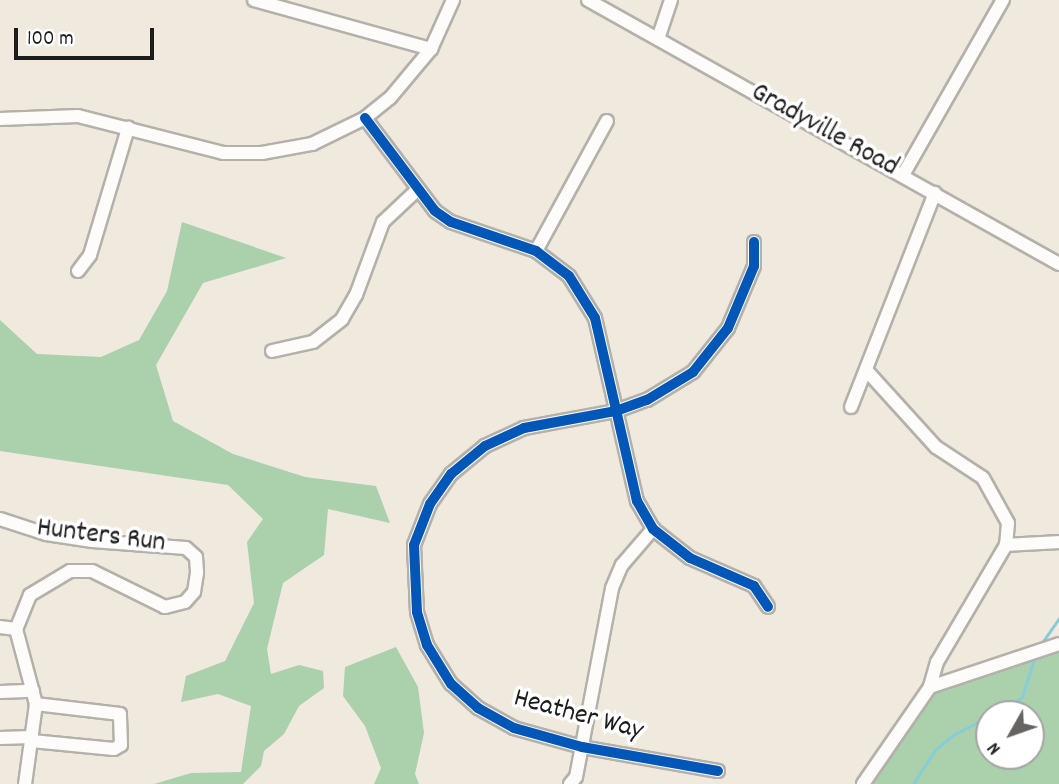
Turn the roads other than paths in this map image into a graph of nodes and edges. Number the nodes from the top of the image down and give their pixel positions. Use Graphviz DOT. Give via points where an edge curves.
graph roads {
  1 [pos="254,0"];
  2 [pos="453,0"];
  3 [pos="588,0"];
  4 [pos="671,0"];
  5 [pos="1003,0"];
  6 [pos="658,39"];
  7 [pos="431,49"];
  8 [pos="365,118"];
  9 [pos="0,119"];
  10 [pos="607,121"];
  11 [pos="128,128"];
  12 [pos="903,175"];
  13 [pos="416,191"];
  14 [pos="935,193"];
  15 [pos="754,242"];
  16 [pos="536,251"];
  17 [pos="1059,264"];
  18 [pos="78,271"];
  19 [pos="272,351"];
  20 [pos="867,370"];
  21 [pos="851,407"];
  22 [pos="616,411"];
  23 [pos="0,519"];
  24 [pos="653,529"];
  25 [pos="1059,542"];
  26 [pos="1006,545"];
  27 [pos="768,607"];
  28 [pos="0,626"];
  29 [pos="16,629"];
  30 [pos="1059,644"];
  31 [pos="930,687"];
  32 [pos="33,691"];
  33 [pos="0,692"];
  34 [pos="36,704"];
  35 [pos="0,737"];
  36 [pos="32,739"];
  37 [pos="582,747"];
  38 [pos="718,771"];
  39 [pos="25,784"];
  40 [pos="570,784"];
  41 [pos="863,784"];
  1 -- 7 [label="street"];
  2 -- 7 [label="street"];
  3 -- 6 [label="street, Gradyville Road"];
  4 -- 6 [label="street"];
  5 -- 12 [label="street"];
  6 -- 12 [label="street, Gradyville Road"];
  7 -- 8 [label="street" via="390,98"];
  8 -- 11 [label="street" via="312,144 258,153 223,153"];
  8 -- 13 [label="street"];
  9 -- 11 [label="street" via="58,114"];
  10 -- 16 [label="street"];
  11 -- 18 [label="street" via="90,255"];
  12 -- 14 [label="street, Gradyville Road"];
  13 -- 16 [label="street" via="451,222"];
  13 -- 19 [label="street" via="383,222 356,295 342,319 313,342"];
  14 -- 17 [label="street, Gradyville Road"];
  14 -- 20 [label="street"];
  15 -- 22 [label="street, Heather Way" via="754,266 713,350 669,388"];
  16 -- 22 [label="street" via="562,268 590,306"];
  20 -- 21 [label="street"];
  20 -- 26 [label="street" via="936,447 983,478 1008,523"];
  22 -- 24 [label="street" via="637,501"];
  22 -- 37 [label="street, Heather Way" via="524,428 485,446 452,474 430,504 414,545 417,612 427,645 451,684 478,708 514,728"];
  23 -- 29 [label="street, Hunters Run" via="57,536 186,548 196,557 194,592 185,602 165,607 117,580 92,571 70,570 30,595"];
  24 -- 27 [label="street" via="690,558 754,586"];
  24 -- 37 [label="street" via="622,565 612,588"];
  25 -- 26 [label="street"];
  26 -- 31 [label="street" via="937,662"];
  28 -- 29 [label="street"];
  29 -- 32 [label="street"];
  30 -- 31 [label="street"];
  31 -- 41 [label="street"];
  32 -- 33 [label="street"];
  32 -- 34 [label="street"];
  34 -- 36 [label="street"];
  34 -- 36 [label="street" via="120,714 121,745 114,749"];
  35 -- 36 [label="street"];
  36 -- 39 [label="street"];
  37 -- 38 [label="street, Heather Way"];
  37 -- 40 [label="street"];
}
